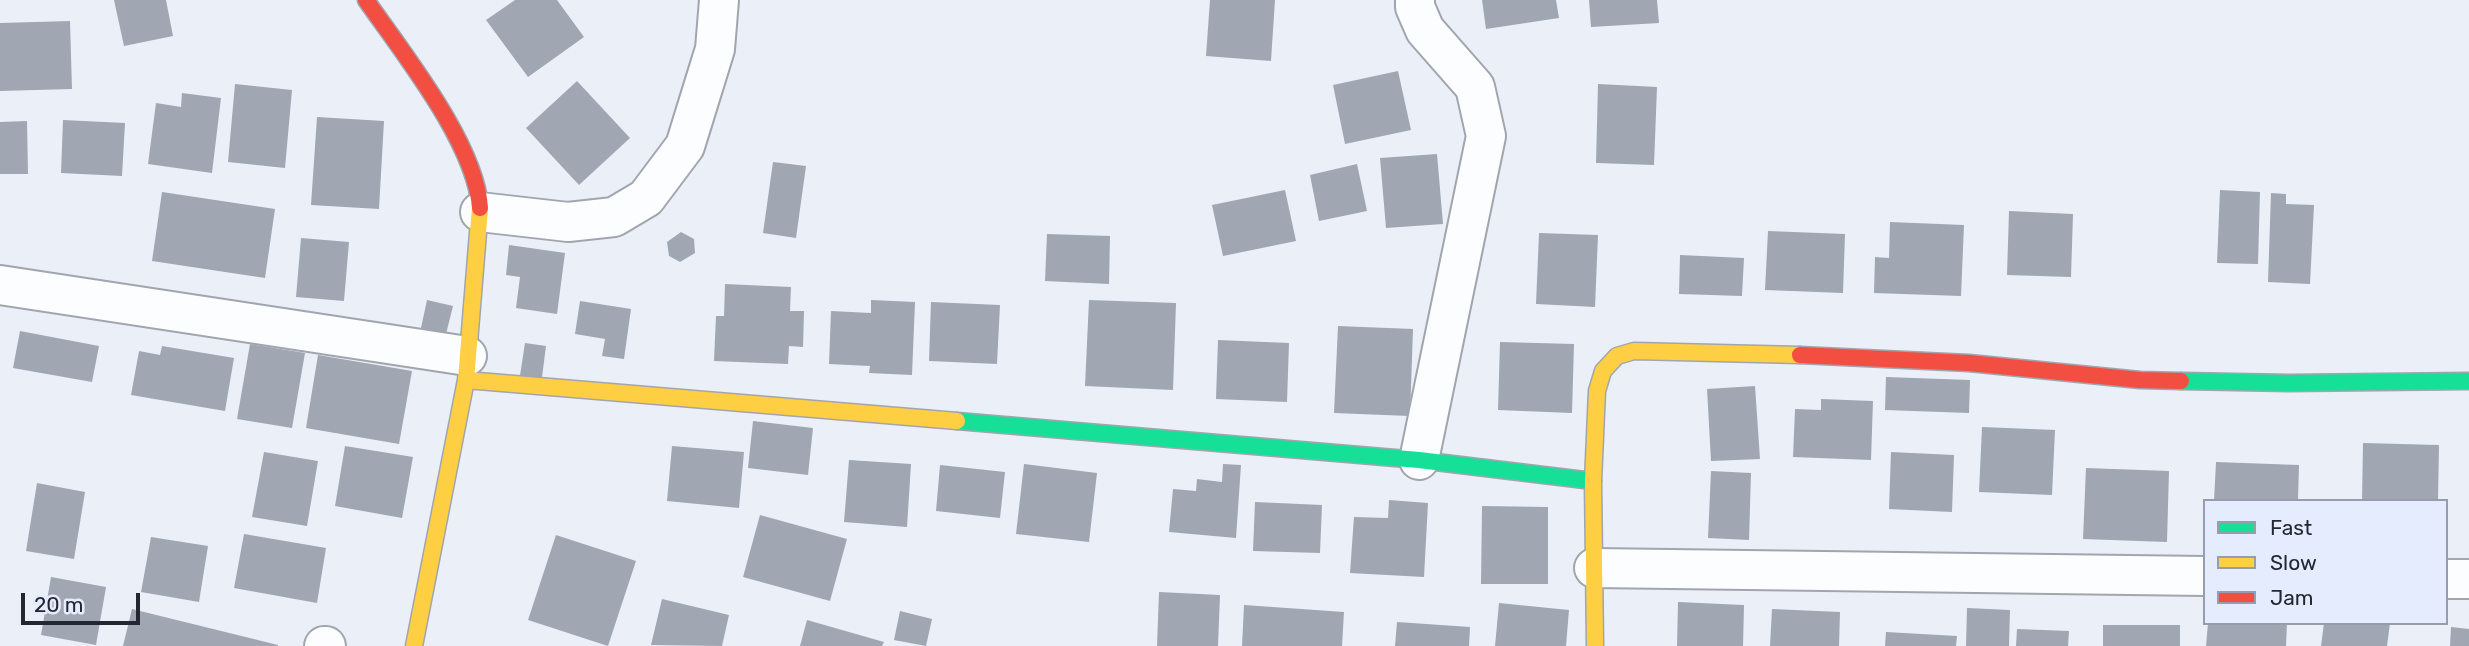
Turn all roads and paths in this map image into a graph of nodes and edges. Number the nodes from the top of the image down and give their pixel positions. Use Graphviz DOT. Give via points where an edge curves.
graph roads {
  1 [pos="366,0"];
  2 [pos="719,0"];
  3 [pos="1415,0"];
  4 [pos="480,212"];
  5 [pos="0,285"];
  6 [pos="466,368"];
  7 [pos="2469,381"];
  8 [pos="1419,460"];
  9 [pos="1593,481"];
  10 [pos="1594,568"];
  11 [pos="2203,576"];
  12 [pos="2448,579"];
  13 [pos="2469,579"];
  14 [pos="414,646"];
  15 [pos="1595,646"];
  1 -- 4 [label="street" via="457,138 473,170"];
  2 -- 4 [label="street" via="715,49 685,146 646,198 614,217 568,222"];
  3 -- 8 [label="street" via="1425,30 1475,87 1486,136"];
  4 -- 6 [label="street"];
  5 -- 6 [label="street"];
  6 -- 8 [label="street"];
  6 -- 14 [label="street"];
  7 -- 9 [label="street" via="2140,380 1969,363 1633,351 1617,356 1603,371 1597,391"];
  8 -- 9 [label="street"];
  9 -- 10 [label="street"];
  10 -- 11 [label="street"];
  10 -- 15 [label="street"];
  12 -- 13 [label="street"];
}
